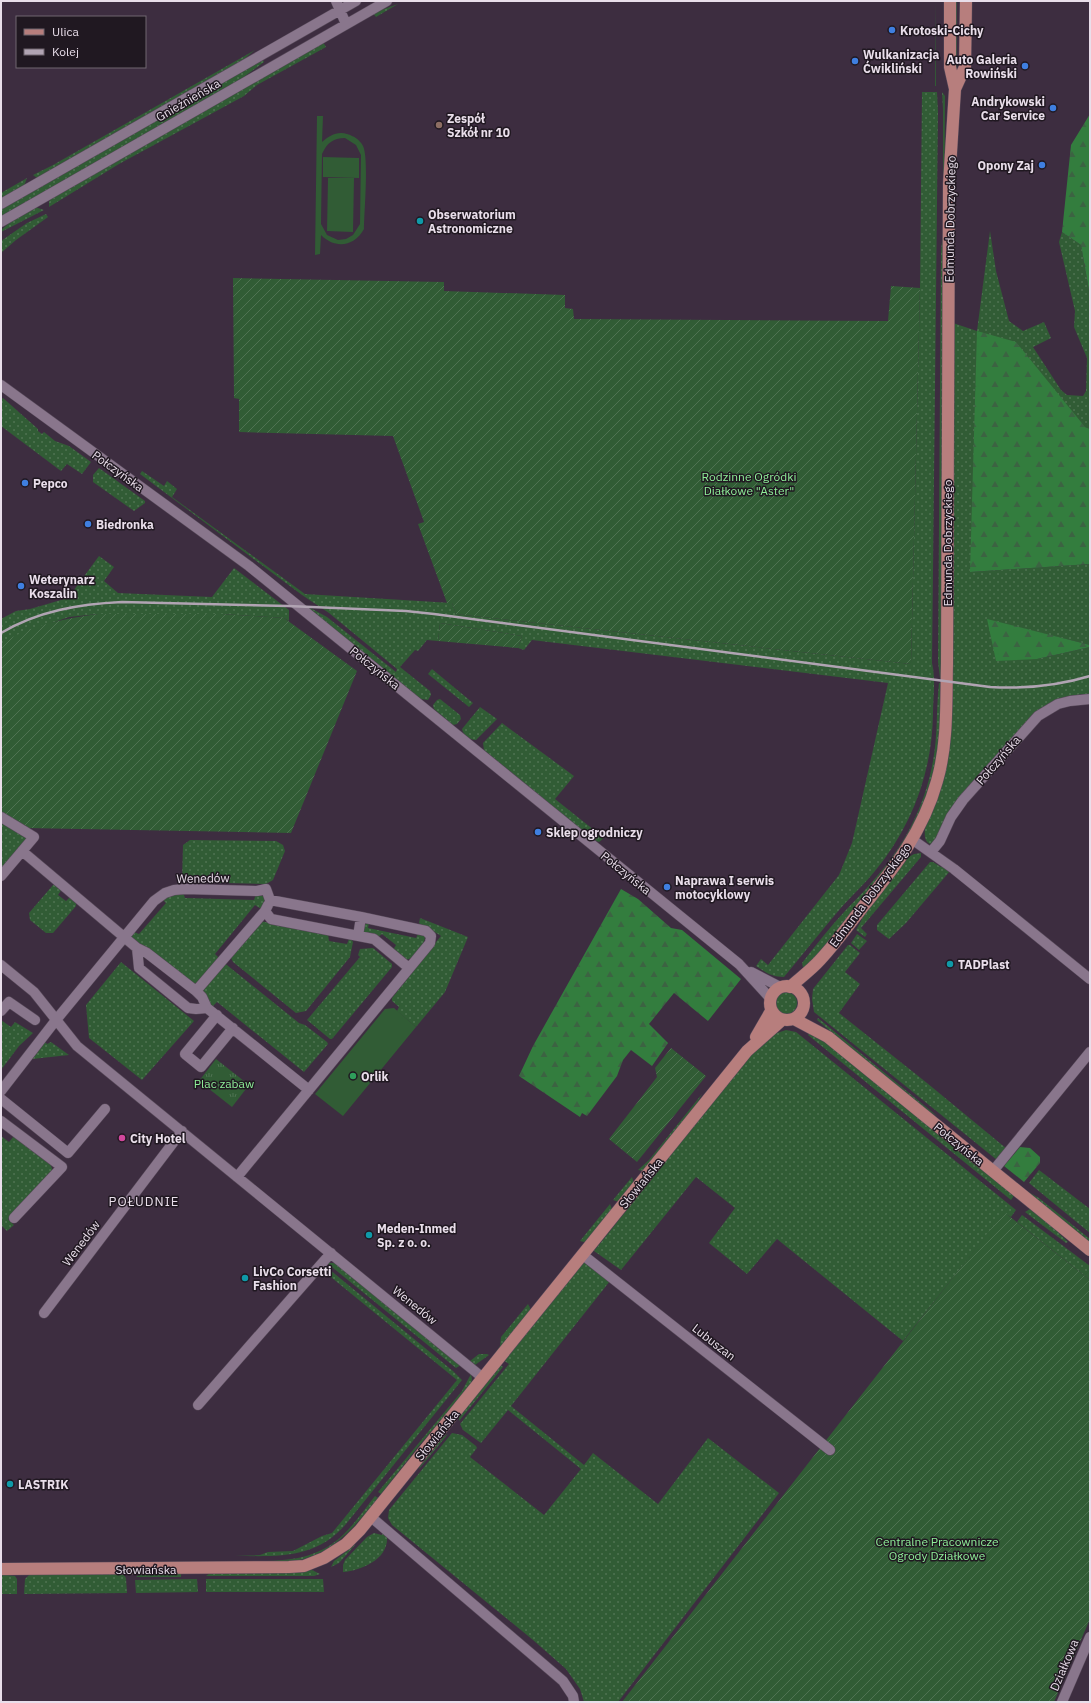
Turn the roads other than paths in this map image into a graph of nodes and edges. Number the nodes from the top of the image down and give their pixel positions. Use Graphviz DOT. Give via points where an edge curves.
graph roads {
  1 [pos="356,1"];
  2 [pos="387,1"];
  3 [pos="950,1"];
  4 [pos="966,1"];
  5 [pos="338,6"];
  6 [pos="346,24"];
  7 [pos="956,89"];
  8 [pos="1,204"];
  9 [pos="1,222"];
  10 [pos="1,386"];
  11 [pos="1090,699"];
  12 [pos="1,817"];
  13 [pos="913,840"];
  14 [pos="22,851"];
  15 [pos="931,852"];
  16 [pos="1,876"];
  17 [pos="270,900"];
  18 [pos="265,910"];
  19 [pos="362,917"];
  20 [pos="124,936"];
  21 [pos="358,936"];
  22 [pos="137,948"];
  23 [pos="820,961"];
  24 [pos="739,964"];
  25 [pos="1,965"];
  26 [pos="408,968"];
  27 [pos="1090,979"];
  28 [pos="785,987"];
  29 [pos="196,991"];
  30 [pos="770,998"];
  31 [pos="5,999"];
  32 [pos="802,1000"];
  33 [pos="207,1008"];
  34 [pos="1,1011"];
  35 [pos="771,1011"];
  36 [pos="217,1015"];
  37 [pos="794,1019"];
  38 [pos="35,1020"];
  39 [pos="56,1020"];
  40 [pos="782,1020"];
  41 [pos="233,1028"];
  42 [pos="828,1037"];
  43 [pos="747,1051"];
  44 [pos="1090,1052"];
  45 [pos="309,1090"];
  46 [pos="1,1091"];
  47 [pos="1,1099"];
  48 [pos="105,1109"];
  49 [pos="1,1121"];
  50 [pos="182,1131"];
  51 [pos="992,1171"];
  52 [pos="237,1177"];
  53 [pos="14,1218"];
  54 [pos="1090,1250"];
  55 [pos="331,1253"];
  56 [pos="583,1255"];
  57 [pos="44,1313"];
  58 [pos="483,1378"];
  59 [pos="198,1405"];
  60 [pos="830,1450"];
  61 [pos="371,1517"];
  62 [pos="1,1569"];
  63 [pos="1090,1637"];
  64 [pos="574,1702"];
  65 [pos="1062,1702"];
  1 -- 5 [label="street, Gnieźnieńska"];
  2 -- 6 [label="street, Gnieźnieńska"];
  3 -- 7 [label="main road, Edmunda Dobrzyckiego" via="950,67"];
  4 -- 7 [label="main road, Edmunda Dobrzyckiego" via="965,67"];
  5 -- 6 [label="street"];
  5 -- 8 [label="street, Gnieźnieńska"];
  6 -- 9 [label="street, Gnieźnieńska"];
  7 -- 13 [label="main road, Edmunda Dobrzyckiego" via="949,184 946,719 937,780"];
  10 -- 24 [label="street, Połczyńska" via="249,566"];
  11 -- 15 [label="street, Połczyńska" via="1058,704 1038,716 963,800"];
  12 -- 14 [label="street" via="34,837"];
  13 -- 15 [label="street"];
  13 -- 23 [label="main road, Edmunda Dobrzyckiego" via="899,862"];
  14 -- 16 [label="street"];
  14 -- 20 [label="street"];
  15 -- 27 [label="street"];
  17 -- 18 [label="street"];
  17 -- 19 [label="street, Wenedów"];
  17 -- 20 [label="street, Wenedów" via="266,889 174,890 154,901"];
  18 -- 21 [label="street" via="271,918"];
  18 -- 29 [label="street"];
  19 -- 21 [label="street"];
  19 -- 26 [label="street, Wenedów" via="426,931 430,936 430,943"];
  20 -- 22 [label="street"];
  20 -- 39 [label="street, Wenedów"];
  21 -- 26 [label="street" via="374,939"];
  22 -- 29 [label="street"];
  22 -- 33 [label="street" via="139,968 188,1008"];
  23 -- 28 [label="main road, Edmunda Dobrzyckiego"];
  23 -- 32 [label="main road, Edmunda Dobrzyckiego"];
  24 -- 28 [label="street, Połczyńska"];
  24 -- 30 [label="street, Połczyńska"];
  25 -- 39 [label="street, Wenedów" via="34,992"];
  26 -- 45 [label="street, Wenedów"];
  28 -- 30 [label="main road" via="774,992"];
  28 -- 32 [label="main road" via="797,989"];
  29 -- 33 [label="street"];
  30 -- 35 [label="main road"];
  31 -- 34 [label="street"];
  31 -- 38 [label="street"];
  32 -- 37 [label="main road" via="801,1013"];
  32 -- 42 [label="main road, Połczyńska"];
  33 -- 36 [label="street"];
  35 -- 40 [label="main road"];
  35 -- 43 [label="main road, Słowiańska"];
  36 -- 41 [label="street"];
  36 -- 41 [label="street" via="186,1054 201,1067"];
  37 -- 40 [label="main road"];
  37 -- 42 [label="main road, Połczyńska"];
  39 -- 46 [label="street, Wenedów"];
  39 -- 50 [label="street, Wenedów" via="77,1046"];
  40 -- 43 [label="main road, Słowiańska"];
  41 -- 45 [label="street"];
  42 -- 51 [label="main road, Połczyńska"];
  43 -- 56 [label="main road, Słowiańska"];
  44 -- 51 [label="street"];
  45 -- 52 [label="street, Wenedów"];
  47 -- 48 [label="street" via="68,1153"];
  49 -- 53 [label="street" via="62,1167"];
  50 -- 52 [label="street, Wenedów"];
  50 -- 57 [label="street, Wenedów"];
  51 -- 54 [label="main road, Połczyńska"];
  52 -- 55 [label="street, Wenedów"];
  55 -- 58 [label="street, Wenedów"];
  55 -- 59 [label="street"];
  56 -- 58 [label="main road, Słowiańska"];
  56 -- 60 [label="street, Lubuszan"];
  58 -- 61 [label="main road, Słowiańska"];
  61 -- 62 [label="main road, Słowiańska" via="353,1538 339,1549 298,1567"];
  61 -- 64 [label="street" via="563,1681"];
  63 -- 65 [label="street, Działkowa"];
}
